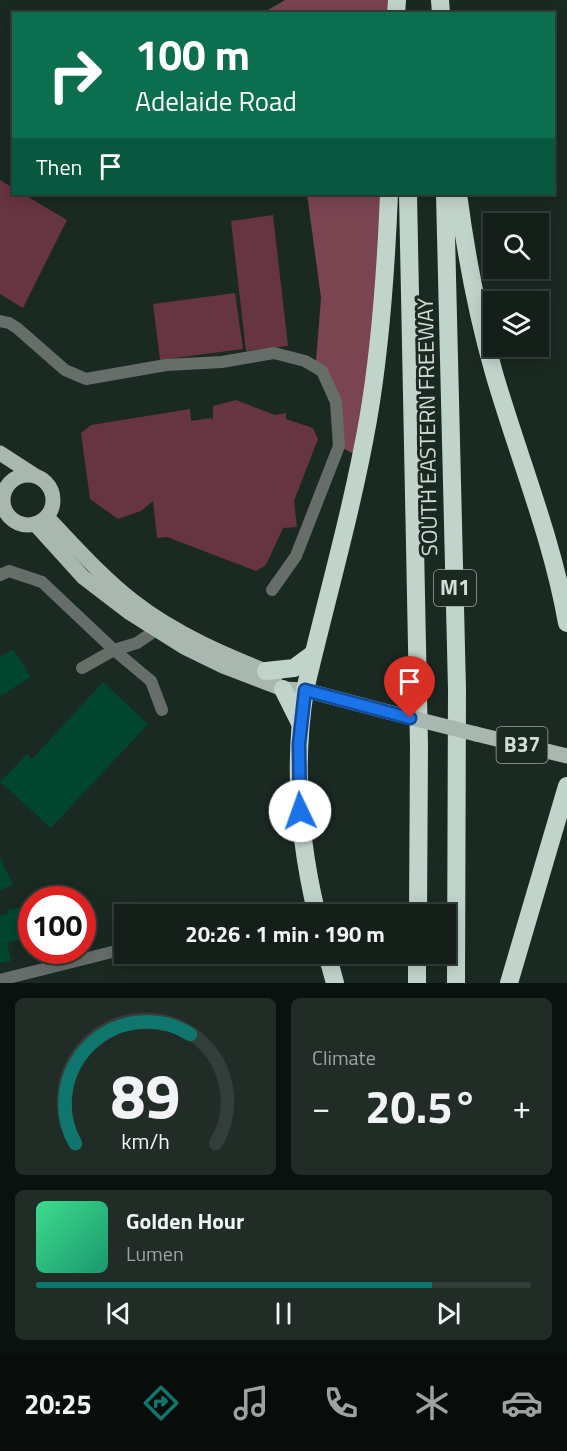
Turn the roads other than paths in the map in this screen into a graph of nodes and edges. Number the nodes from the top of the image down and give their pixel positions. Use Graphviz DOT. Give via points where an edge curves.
graph roads {
  1 [pos="389,195"];
  2 [pos="408,195"];
  3 [pos="445,195"];
  4 [pos="458,195"];
  5 [pos="0,321"];
  6 [pos="0,453"];
  7 [pos="34,475"];
  8 [pos="2,490"];
  9 [pos="5,520"];
  10 [pos="41,520"];
  11 [pos="0,575"];
  12 [pos="272,590"];
  13 [pos="567,623"];
  14 [pos="156,630"];
  15 [pos="114,650"];
  16 [pos="314,654"];
  17 [pos="82,668"];
  18 [pos="266,670"];
  19 [pos="283,689"];
  20 [pos="305,690"];
  21 [pos="162,710"];
  22 [pos="300,723"];
  23 [pos="567,756"];
  24 [pos="566,790"];
  25 [pos="315,904"];
  26 [pos="418,904"];
  27 [pos="114,952"];
  28 [pos="329,964"];
  29 [pos="417,964"];
  30 [pos="0,980"];
  31 [pos="334,983"];
  32 [pos="417,983"];
  33 [pos="456,983"];
  34 [pos="509,983"];
  1 -- 16 [label="highway" via="381,316 368,418"];
  2 -- 26 [label="highway, SOUTH EASTERN FREEWAY / M1" via="419,746"];
  3 -- 33 [label="highway, SOUTH EASTERN FREEWAY / M1" via="457,689"];
  4 -- 13 [label="highway" via="477,303 494,371 554,564"];
  5 -- 12 [label="street" via="17,328 65,370 86,379 274,353 305,361 322,372 336,402 339,446 296,556"];
  6 -- 7 [label="main road"];
  7 -- 8 [label="main road" via="12,480"];
  7 -- 10 [label="main road" via="47,482 54,503"];
  8 -- 9 [label="main road"];
  9 -- 10 [label="main road" via="22,524"];
  10 -- 14 [label="main road, B37" via="83,577"];
  10 -- 18 [label="main road, B37" via="134,602 216,650"];
  11 -- 15 [label="street" via="9,572 42,582"];
  14 -- 15 [label="street" via="137,643"];
  14 -- 19 [label="main road, B37" via="223,666"];
  15 -- 17 [label="street"];
  15 -- 21 [label="street" via="151,681"];
  16 -- 18 [label="highway" via="294,668"];
  16 -- 20 [label="highway"];
  18 -- 20 [label="main road, B37"];
  19 -- 20 [label="main road, B37"];
  19 -- 22 [label="highway"];
  20 -- 22 [label="highway"];
  20 -- 23 [label="main road, B37, bridge"];
  22 -- 25 [label="highway" via="299,794"];
  24 -- 34 [label="highway"];
  27 -- 30 [label="street"];
  28 -- 31 [label="highway"];
  29 -- 32 [label="highway"];
}
